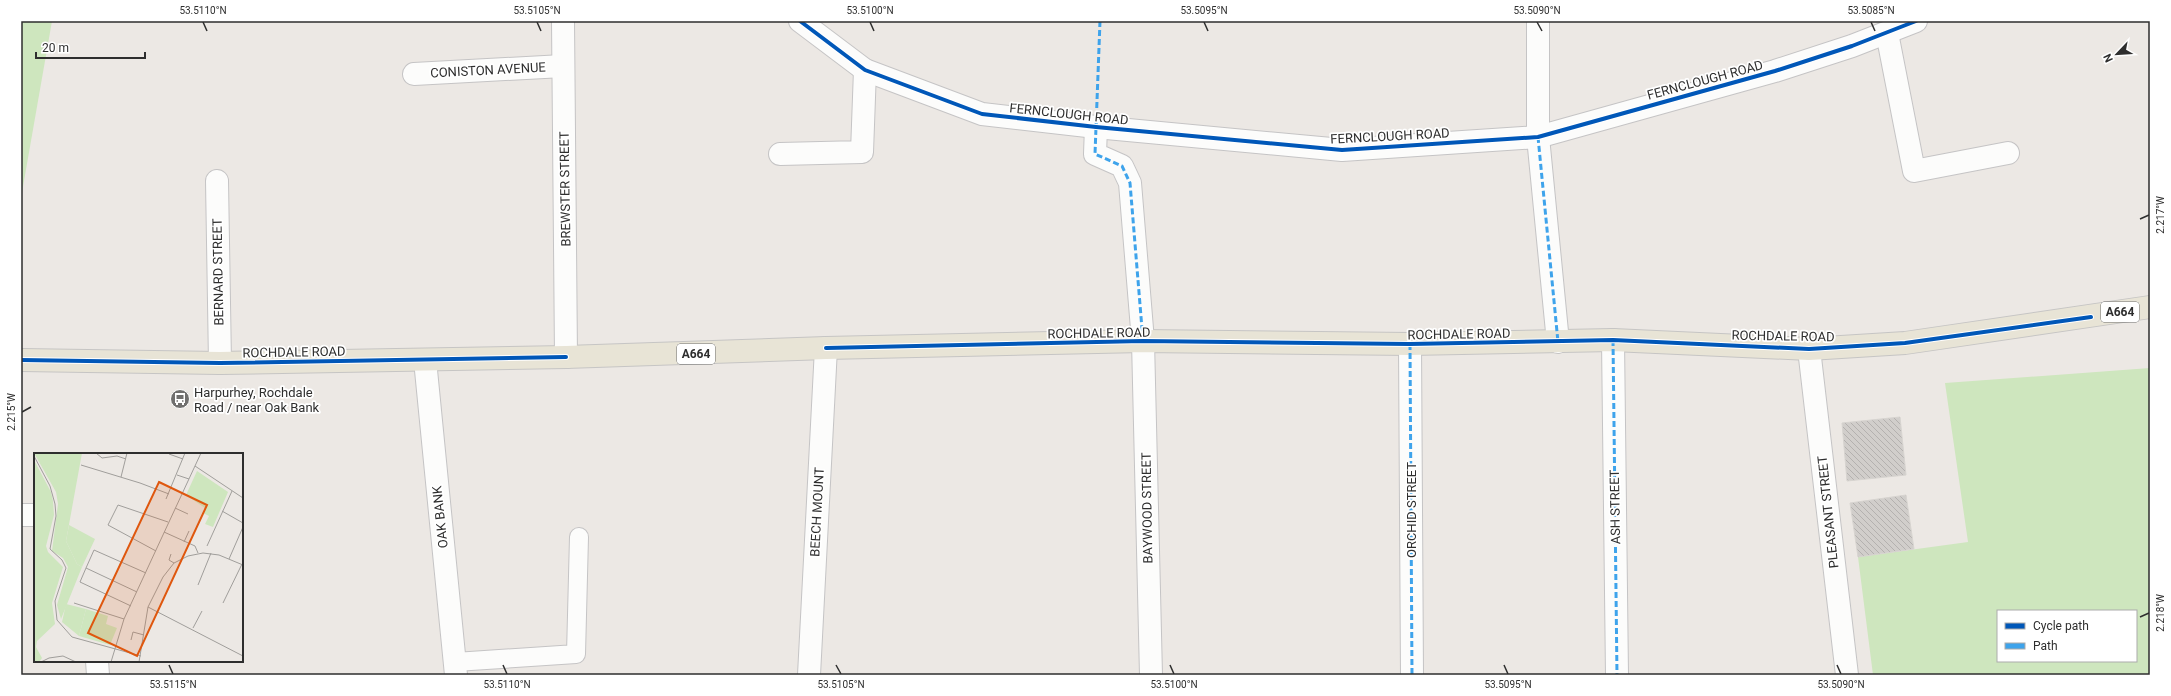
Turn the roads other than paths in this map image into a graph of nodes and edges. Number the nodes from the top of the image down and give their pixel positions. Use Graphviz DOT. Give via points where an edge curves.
graph roads {
  1 [pos="563,21"];
  2 [pos="800,21"];
  3 [pos="1538,21"];
  4 [pos="1916,21"];
  5 [pos="1887,32"];
  6 [pos="563,66"];
  7 [pos="865,70"];
  8 [pos="414,74"];
  9 [pos="1096,128"];
  10 [pos="1538,137"];
  11 [pos="2008,153"];
  12 [pos="780,154"];
  13 [pos="217,181"];
  14 [pos="2150,307"];
  15 [pos="1614,340"];
  16 [pos="1142,341"];
  17 [pos="1558,342"];
  18 [pos="1410,344"];
  19 [pos="826,348"];
  20 [pos="1809,349"];
  21 [pos="566,358"];
  22 [pos="21,360"];
  23 [pos="425,360"];
  24 [pos="220,363"];
  25 [pos="21,515"];
  26 [pos="34,515"];
  27 [pos="579,537"];
  28 [pos="97,662"];
  29 [pos="456,669"];
  30 [pos="98,675"];
  31 [pos="808,675"];
  32 [pos="1151,675"];
  33 [pos="1412,675"];
  34 [pos="1617,675"];
  35 [pos="1846,675"];
  1 -- 6 [label="street, BREWSTER STREET"];
  2 -- 7 [label="street, FERNCLOUGH ROAD"];
  3 -- 10 [label="street"];
  4 -- 5 [label="street, FERNCLOUGH ROAD"];
  5 -- 10 [label="street, FERNCLOUGH ROAD" via="1774,71"];
  5 -- 11 [label="street" via="1914,171"];
  6 -- 8 [label="street, CONISTON AVENUE"];
  6 -- 21 [label="street, BREWSTER STREET"];
  7 -- 9 [label="street, FERNCLOUGH ROAD" via="982,114"];
  7 -- 12 [label="street" via="862,152"];
  9 -- 10 [label="street, FERNCLOUGH ROAD" via="1342,150"];
  9 -- 16 [label="street, BAYWOOD STREET" via="1095,154 1122,166 1130,184"];
  10 -- 17 [label="street"];
  13 -- 24 [label="street, BERNARD STREET"];
  14 -- 20 [label="main road, ROCHDALE ROAD / A664" via="1905,343"];
  15 -- 17 [label="main road, ROCHDALE ROAD / A664"];
  15 -- 20 [label="main road, ROCHDALE ROAD / A664"];
  15 -- 34 [label="street, ASH STREET"];
  16 -- 18 [label="main road, ROCHDALE ROAD / A664"];
  16 -- 19 [label="main road, ROCHDALE ROAD / A664"];
  16 -- 32 [label="street, BAYWOOD STREET"];
  17 -- 18 [label="main road, ROCHDALE ROAD / A664"];
  18 -- 33 [label="street, ORCHID STREET"];
  19 -- 21 [label="main road, ROCHDALE ROAD / A664"];
  19 -- 31 [label="street, BEECH MOUNT"];
  20 -- 35 [label="street, PLEASANT STREET"];
  21 -- 23 [label="main road, ROCHDALE ROAD / A664"];
  22 -- 24 [label="main road, ROCHDALE ROAD / A664"];
  23 -- 24 [label="main road, ROCHDALE ROAD / A664"];
  23 -- 29 [label="street, OAK BANK"];
  25 -- 26 [label="street"];
  27 -- 29 [label="lane" via="576,654"];
  28 -- 30 [label="street"];
}
